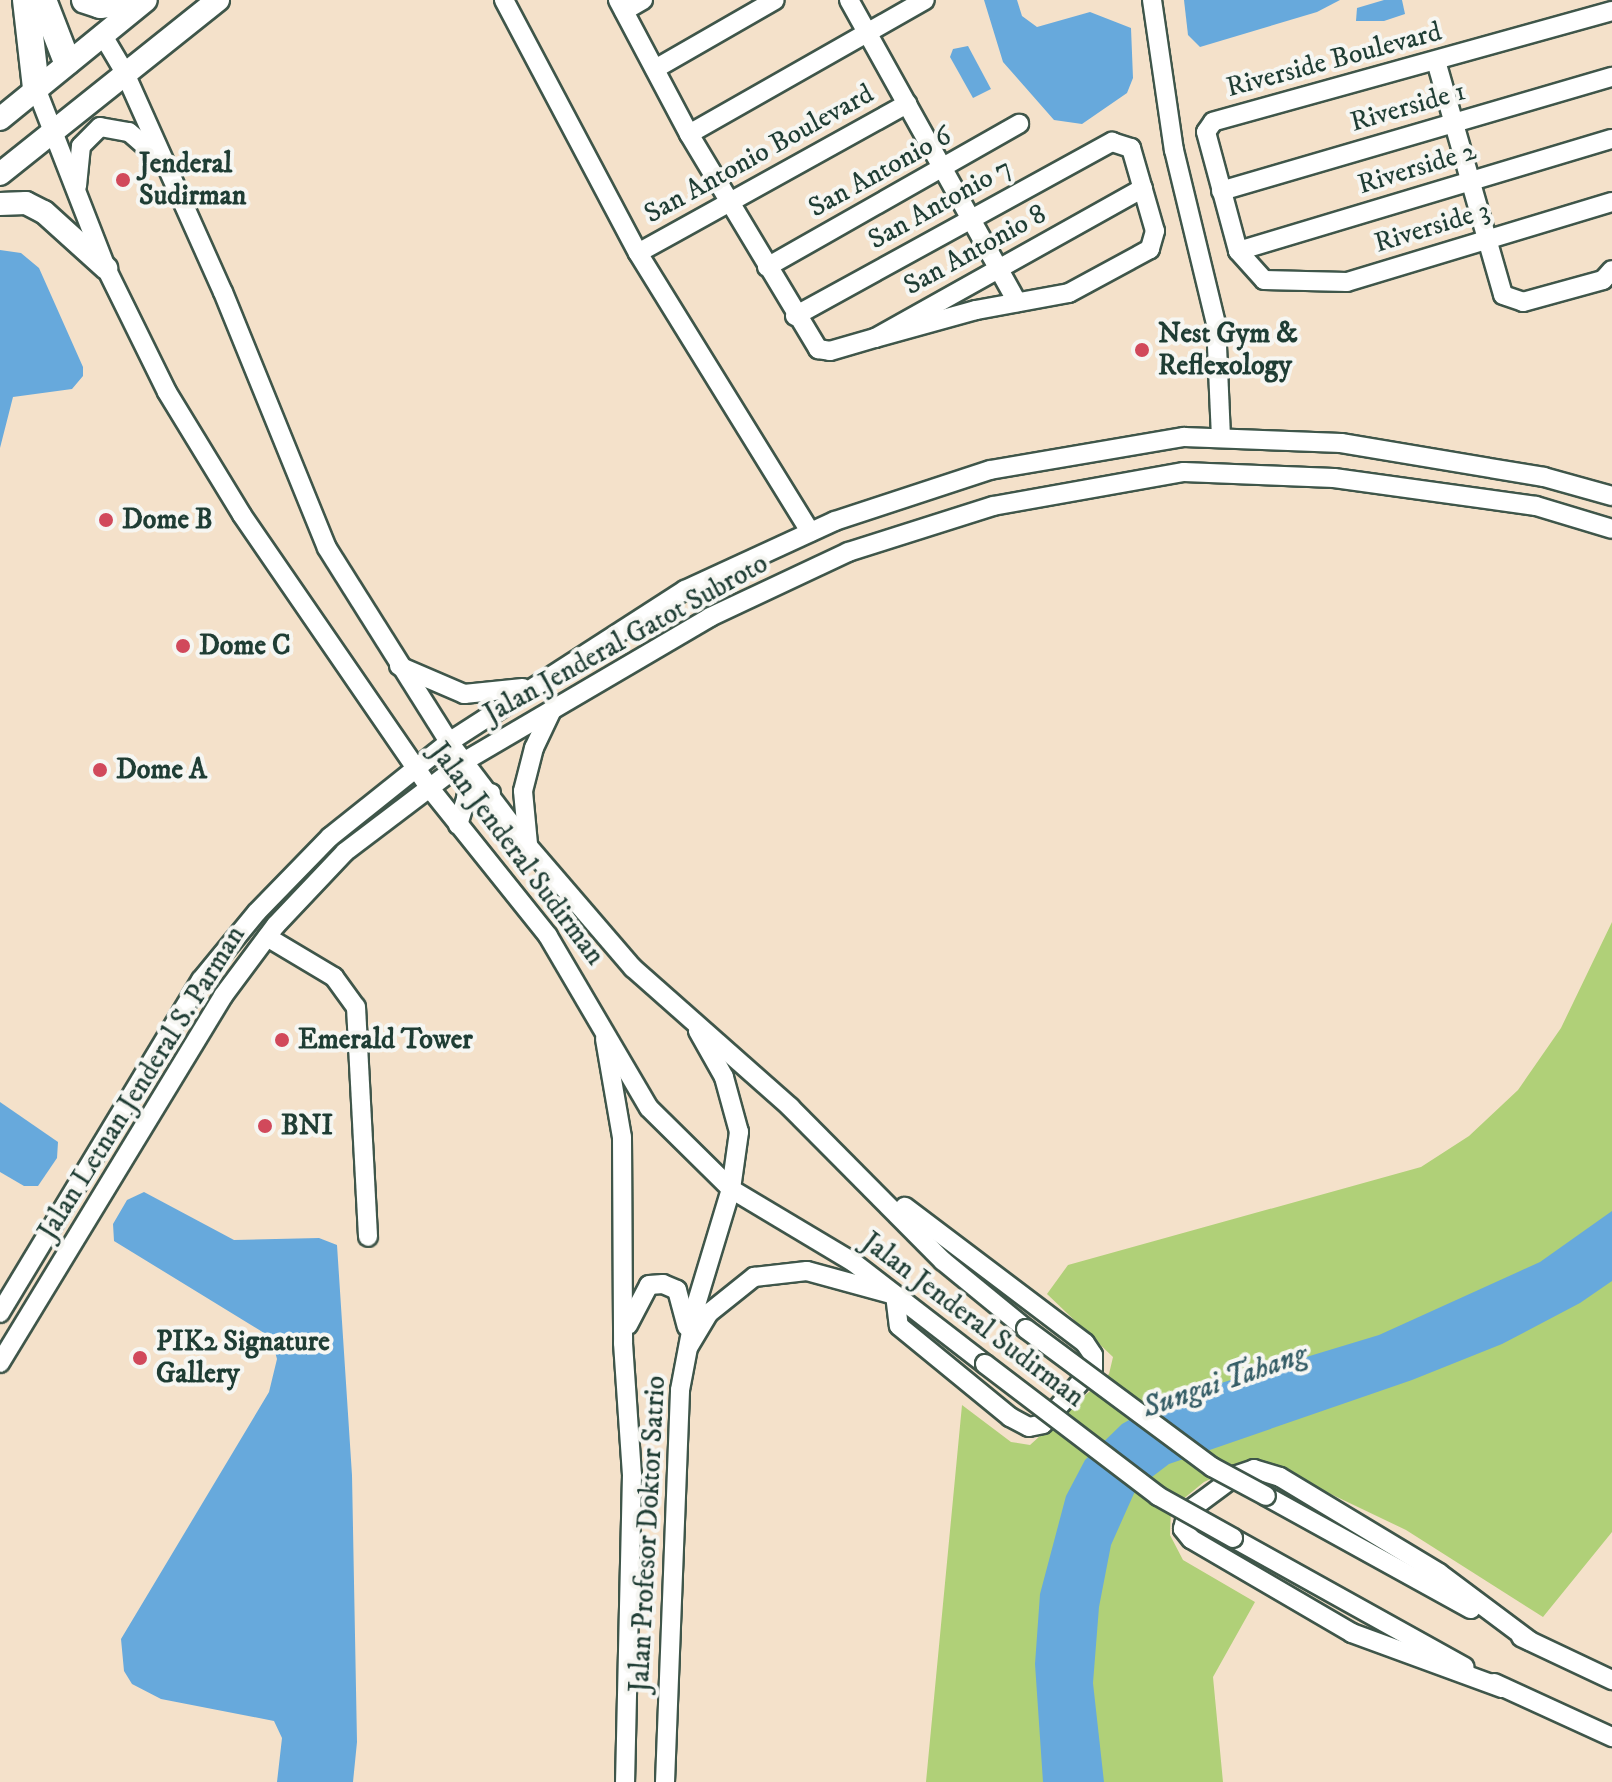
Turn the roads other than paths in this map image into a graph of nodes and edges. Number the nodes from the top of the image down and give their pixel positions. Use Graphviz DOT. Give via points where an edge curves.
graph roads {
  1 [pos="26,0"];
  2 [pos="43,0"];
  3 [pos="85,0"];
  4 [pos="140,0"];
  5 [pos="146,0"];
  6 [pos="218,0"];
  7 [pos="504,0"];
  8 [pos="643,0"];
  9 [pos="775,0"];
  10 [pos="849,0"];
  11 [pos="925,0"];
  12 [pos="1152,0"];
  13 [pos="621,6"];
  14 [pos="1612,11"];
  15 [pos="868,32"];
  16 [pos="102,34"];
  17 [pos="1436,61"];
  18 [pos="67,62"];
  19 [pos="655,69"];
  20 [pos="124,71"];
  21 [pos="1612,77"];
  22 [pos="36,88"];
  23 [pos="907,104"];
  24 [pos="0,119"];
  25 [pos="1454,123"];
  26 [pos="1019,124"];
  27 [pos="50,132"];
  28 [pos="689,134"];
  29 [pos="1612,139"];
  30 [pos="944,170"];
  31 [pos="170,172"];
  32 [pos="0,174"];
  33 [pos="1470,181"];
  34 [pos="1143,188"];
  35 [pos="1221,191"];
  36 [pos="1612,202"];
  37 [pos="729,203"];
  38 [pos="0,204"];
  39 [pos="971,219"];
  40 [pos="86,220"];
  41 [pos="1487,239"];
  42 [pos="1238,251"];
  43 [pos="638,253"];
  44 [pos="767,267"];
  45 [pos="106,268"];
  46 [pos="999,269"];
  47 [pos="1608,275"];
  48 [pos="1017,302"];
  49 [pos="795,316"];
  50 [pos="875,338"];
  51 [pos="1221,438"];
  52 [pos="1612,496"];
  53 [pos="1610,529"];
  54 [pos="810,532"];
  55 [pos="397,665"];
  56 [pos="535,685"];
  57 [pos="553,708"];
  58 [pos="449,742"];
  59 [pos="465,761"];
  60 [pos="416,767"];
  61 [pos="428,786"];
  62 [pos="491,793"];
  63 [pos="458,825"];
  64 [pos="528,846"];
  65 [pos="267,937"];
  66 [pos="691,1018"];
  67 [pos="602,1021"];
  68 [pos="826,1143"];
  69 [pos="731,1189"];
  70 [pos="368,1237"];
  71 [pos="895,1295"];
  72 [pos="0,1313"];
  73 [pos="623,1343"];
  74 [pos="689,1346"];
  75 [pos="0,1363"];
  76 [pos="1530,1641"];
  77 [pos="1612,1680"];
  78 [pos="1502,1688"];
  79 [pos="1612,1737"];
  80 [pos="625,1782"];
  81 [pos="665,1782"];
  1 -- 22 [label="highway"];
  2 -- 18 [label="highway"];
  3 -- 4 [label="highway" via="100,5"];
  5 -- 16 [label="main road"];
  6 -- 20 [label="main road"];
  7 -- 43 [label="street"];
  8 -- 13 [label="street"];
  9 -- 19 [label="street"];
  10 -- 15 [label="street"];
  11 -- 15 [label="street"];
  12 -- 51 [label="street" via="1174,150 1216,323"];
  13 -- 19 [label="street"];
  14 -- 17 [label="street, Riverside Boulevard"];
  15 -- 23 [label="street"];
  15 -- 28 [label="street"];
  16 -- 18 [label="main road"];
  16 -- 20 [label="street, Jalan Jenderal Sudirman"];
  17 -- 25 [label="street"];
  17 -- 35 [label="street, Riverside Boulevard" via="1210,124 1206,132"];
  18 -- 22 [label="main road"];
  19 -- 28 [label="street"];
  20 -- 27 [label="main road"];
  20 -- 31 [label="street, Jalan Jenderal Sudirman"];
  21 -- 25 [label="street, Riverside 1"];
  22 -- 24 [label="main road"];
  22 -- 27 [label="street, Jalan Jenderal Sudirman"];
  23 -- 30 [label="street"];
  23 -- 37 [label="street, San Antonio Boulevard"];
  25 -- 33 [label="street"];
  25 -- 35 [label="street, Riverside 1"];
  26 -- 30 [label="street, San Antonio 6"];
  27 -- 32 [label="main road"];
  27 -- 40 [label="street, Jalan Jenderal Sudirman"];
  28 -- 37 [label="street"];
  29 -- 33 [label="street, Riverside 2"];
  30 -- 39 [label="street"];
  30 -- 44 [label="street, San Antonio 6"];
  31 -- 40 [label="street" via="129,132 111,125 95,129 85,138 75,165"];
  31 -- 55 [label="street, Jalan Jenderal Sudirman" via="327,548"];
  33 -- 41 [label="street"];
  33 -- 42 [label="street, Riverside 2"];
  34 -- 39 [label="street, San Antonio 7" via="1131,148 1124,141 1112,142"];
  34 -- 46 [label="street, San Antonio 8"];
  34 -- 48 [label="street" via="1155,231 1150,249 1069,293"];
  35 -- 42 [label="street"];
  36 -- 41 [label="street, Riverside 3"];
  37 -- 43 [label="street, San Antonio Boulevard"];
  37 -- 44 [label="street"];
  38 -- 45 [label="main road" via="26,203 44,212"];
  39 -- 46 [label="street"];
  39 -- 49 [label="street, San Antonio 7"];
  40 -- 45 [label="street, Jalan Jenderal Sudirman"];
  41 -- 42 [label="street, Riverside 3" via="1347,282 1264,280"];
  41 -- 47 [label="street" via="1503,295 1523,302"];
  43 -- 54 [label="street"];
  44 -- 49 [label="street"];
  45 -- 60 [label="street, Jalan Jenderal Sudirman" via="167,392 235,504"];
  46 -- 48 [label="street"];
  46 -- 50 [label="street, San Antonio 8"];
  48 -- 50 [label="street"];
  49 -- 50 [label="street, San Antonio 8" via="810,341 830,351"];
  51 -- 52 [label="street, Jalan Jenderal Gatot Subroto" via="1341,443 1544,477"];
  51 -- 54 [label="street, Jalan Jenderal Gatot Subroto" via="1184,437 990,470"];
  53 -- 57 [label="street, Jalan Jenderal Gatot Subroto" via="1536,506 1350,480 1184,472 993,506 848,552 710,617"];
  54 -- 56 [label="street, Jalan Jenderal Gatot Subroto" via="685,590"];
  55 -- 56 [label="street" via="464,694 503,694"];
  55 -- 58 [label="street, Jalan Jenderal Sudirman"];
  56 -- 58 [label="street, Jalan Jenderal Gatot Subroto"];
  57 -- 59 [label="street, Jalan Jenderal Gatot Subroto"];
  57 -- 64 [label="street" via="534,748 523,791"];
  58 -- 59 [label="street, Jalan Jenderal Sudirman"];
  58 -- 60 [label="street, Jalan Jenderal Gatot Subroto"];
  59 -- 61 [label="street, Jalan Letnan Jenderal S. Parman"];
  59 -- 62 [label="street, Jalan Jenderal Sudirman"];
  60 -- 61 [label="street, Jalan Jenderal Sudirman"];
  60 -- 72 [label="street, Jalan Letnan Jenderal S. Parman" via="330,837 201,980"];
  61 -- 63 [label="street, Jalan Jenderal Sudirman"];
  61 -- 65 [label="street, Jalan Letnan Jenderal S. Parman" via="345,852"];
  62 -- 63 [label="street" via="466,798"];
  62 -- 64 [label="street, Jalan Jenderal Sudirman"];
  63 -- 67 [label="street, Jalan Jenderal Sudirman" via="548,936"];
  64 -- 66 [label="street, Jalan Jenderal Sudirman" via="633,968"];
  65 -- 70 [label="street" via="334,977 356,1007"];
  65 -- 75 [label="street, Jalan Letnan Jenderal S. Parman" via="223,996"];
  66 -- 68 [label="street, Jalan Jenderal Sudirman"];
  66 -- 69 [label="street, Jalan Profesor Doktor Satrio" via="724,1077 739,1132"];
  67 -- 69 [label="street, Jalan Jenderal Sudirman" via="649,1108"];
  67 -- 73 [label="street, Jalan Profesor Doktor Satrio" via="622,1137"];
  68 -- 71 [label="street" via="1085,1343 1093,1368 1043,1424 1029,1427 899,1326"];
  68 -- 76 [label="street, Jalan Jenderal Sudirman, bridge" via="943,1261 1212,1467"];
  69 -- 71 [label="street, Jalan Jenderal Sudirman" via="853,1262"];
  69 -- 74 [label="street, Jalan Profesor Doktor Satrio"];
  71 -- 74 [label="street" via="807,1271 754,1277 709,1313"];
  71 -- 78 [label="street, Jalan Jenderal Sudirman, bridge" via="1158,1496"];
  73 -- 74 [label="street" via="636,1300 649,1285 663,1284 677,1290 684,1304"];
  73 -- 80 [label="street, Jalan Profesor Doktor Satrio" via="632,1475"];
  74 -- 81 [label="street, Jalan Profesor Doktor Satrio" via="672,1493"];
  76 -- 77 [label="street, Jalan Jenderal Sudirman"];
  76 -- 78 [label="street" via="1439,1573 1280,1477 1254,1469 1237,1475 1187,1512 1183,1529 1191,1539 1352,1633"];
  78 -- 79 [label="street, Jalan Jenderal Sudirman"];
}
